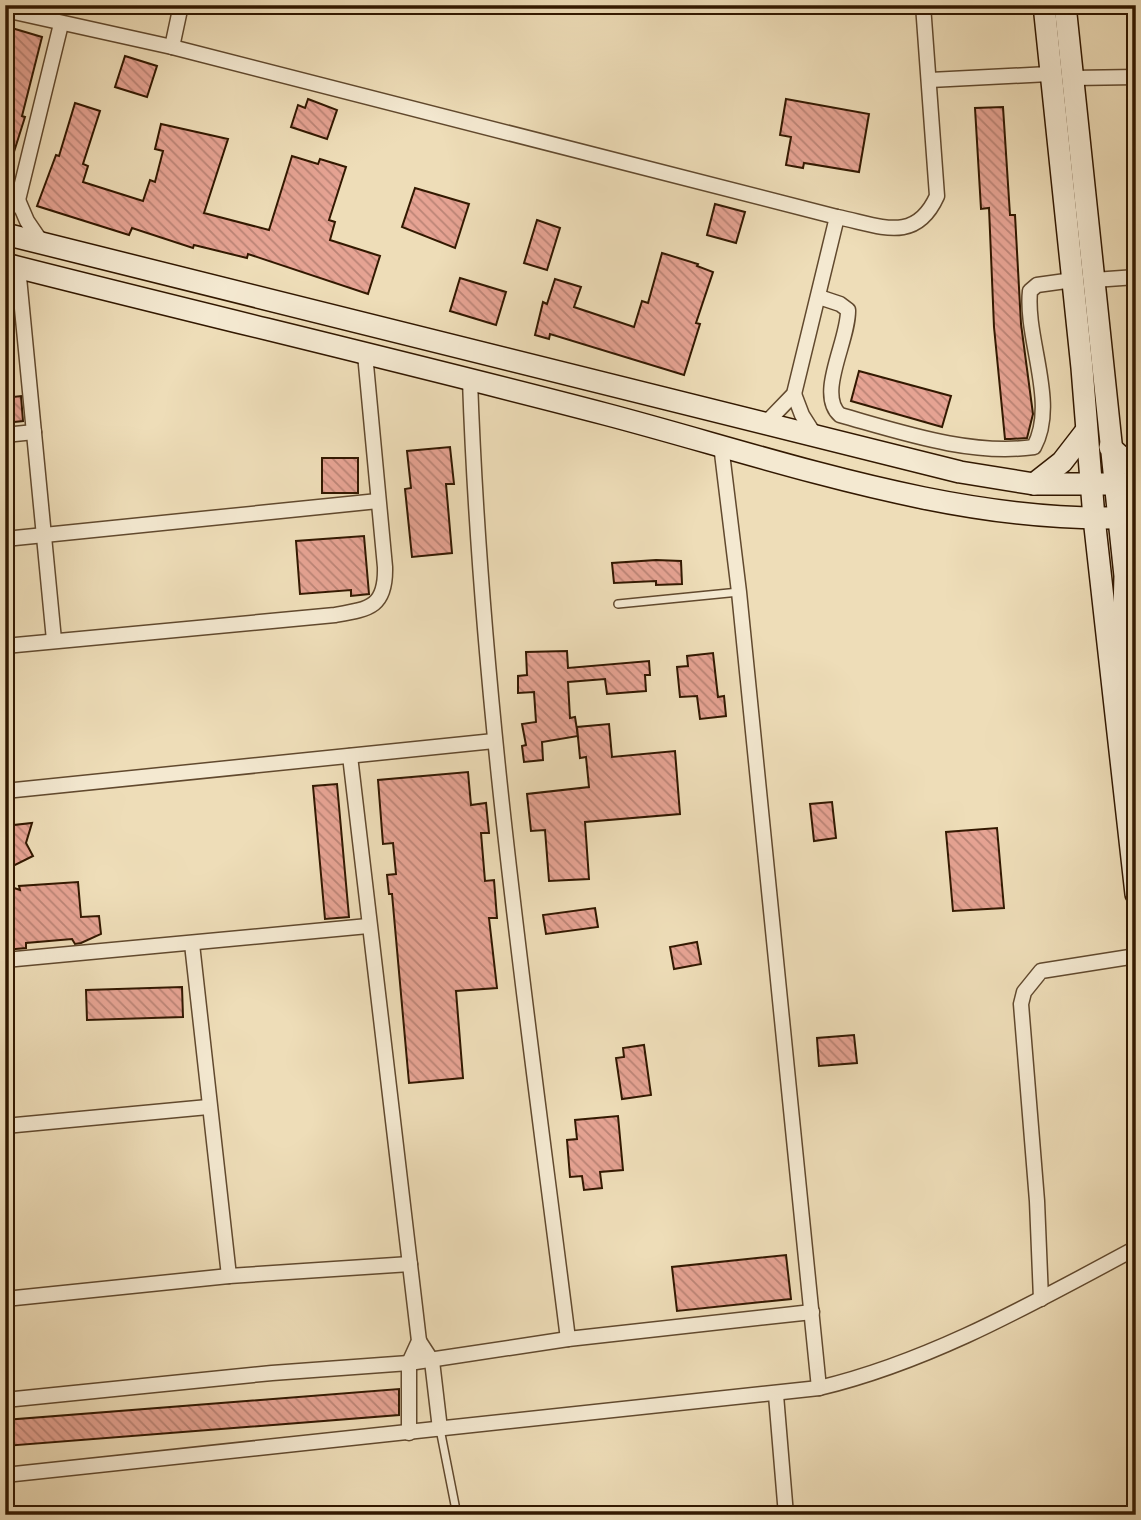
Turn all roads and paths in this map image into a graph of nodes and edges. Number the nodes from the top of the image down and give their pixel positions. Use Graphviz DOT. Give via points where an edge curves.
graph roads {
  1 [pos="181,5"];
  2 [pos="923,5"];
  3 [pos="1044,5"];
  4 [pos="1065,5"];
  5 [pos="1132,5"];
  6 [pos="5,10"];
  7 [pos="61,24"];
  8 [pos="1136,44"];
  9 [pos="172,47"];
  10 [pos="1049,74"];
  11 [pos="1136,76"];
  12 [pos="1073,78"];
  13 [pos="930,80"];
  14 [pos="18,200"];
  15 [pos="5,213"];
  16 [pos="837,217"];
  17 [pos="5,234"];
  18 [pos="41,243"];
  19 [pos="12,265"];
  20 [pos="1136,277"];
  21 [pos="1073,280"];
  22 [pos="1094,280"];
  23 [pos="233,292"];
  24 [pos="819,298"];
  25 [pos="235,320"];
  26 [pos="365,354"];
  27 [pos="470,380"];
  28 [pos="794,394"];
  29 [pos="766,423"];
  30 [pos="34,432"];
  31 [pos="1086,432"];
  32 [pos="5,435"];
  33 [pos="816,436"];
  34 [pos="720,445"];
  35 [pos="1110,447"];
  36 [pos="1136,470"];
  37 [pos="1034,484"];
  38 [pos="1091,485"];
  39 [pos="1125,485"];
  40 [pos="378,501"];
  41 [pos="1094,518"];
  42 [pos="1127,518"];
  43 [pos="45,535"];
  44 [pos="5,539"];
  45 [pos="1130,568"];
  46 [pos="739,592"];
  47 [pos="618,604"];
  48 [pos="54,640"];
  49 [pos="5,646"];
  50 [pos="494,741"];
  51 [pos="1136,743"];
  52 [pos="350,756"];
  53 [pos="5,791"];
  54 [pos="1131,813"];
  55 [pos="1136,894"];
  56 [pos="368,926"];
  57 [pos="192,944"];
  58 [pos="1136,956"];
  59 [pos="5,960"];
  60 [pos="208,1107"];
  61 [pos="5,1126"];
  62 [pos="1136,1248"];
  63 [pos="410,1264"];
  64 [pos="229,1276"];
  65 [pos="5,1299"];
  66 [pos="1041,1299"];
  67 [pos="812,1312"];
  68 [pos="568,1339"];
  69 [pos="419,1341"];
  70 [pos="432,1361"];
  71 [pos="409,1363"];
  72 [pos="819,1388"];
  73 [pos="776,1395"];
  74 [pos="5,1400"];
  75 [pos="440,1429"];
  76 [pos="409,1433"];
  77 [pos="5,1475"];
  78 [pos="457,1515"];
  79 [pos="786,1515"];
  1 -- 9 [label="street"];
  2 -- 13 [label="street"];
  3 -- 10 [label="street"];
  4 -- 12 [label="street"];
  5 -- 8 [label="lane"];
  6 -- 7 [label="street"];
  7 -- 9 [label="street"];
  7 -- 14 [label="street"];
  9 -- 16 [label="street"];
  10 -- 13 [label="street"];
  10 -- 21 [label="street"];
  11 -- 12 [label="street"];
  12 -- 22 [label="street"];
  13 -- 16 [label="street" via="937,196 925,217 903,229"];
  14 -- 15 [label="street"];
  14 -- 18 [label="street"];
  16 -- 24 [label="street"];
  17 -- 18 [label="street"];
  18 -- 23 [label="street"];
  19 -- 25 [label="street"];
  19 -- 30 [label="street"];
  20 -- 22 [label="street"];
  21 -- 24 [label="street" via="1037,285 1030,291 1041,434 1034,447 1016,450 946,442 840,415 832,409 830,392 848,310"];
  21 -- 31 [label="street"];
  22 -- 35 [label="street"];
  23 -- 25 [label="street"];
  23 -- 29 [label="street"];
  24 -- 28 [label="street"];
  25 -- 26 [label="street"];
  26 -- 27 [label="street"];
  26 -- 40 [label="street"];
  27 -- 34 [label="street"];
  27 -- 50 [label="street"];
  28 -- 29 [label="street"];
  28 -- 33 [label="street"];
  29 -- 33 [label="street"];
  30 -- 32 [label="street"];
  30 -- 43 [label="street"];
  31 -- 37 [label="street" via="1062,462"];
  31 -- 38 [label="street"];
  33 -- 37 [label="street" via="960,472"];
  34 -- 41 [label="street" via="893,491 1007,512"];
  34 -- 46 [label="street"];
  35 -- 36 [label="street"];
  35 -- 39 [label="street"];
  37 -- 38 [label="street"];
  38 -- 39 [label="street"];
  38 -- 41 [label="street"];
  39 -- 42 [label="street"];
  40 -- 43 [label="street"];
  40 -- 48 [label="street" via="386,584 368,609"];
  41 -- 42 [label="street"];
  41 -- 54 [label="street"];
  42 -- 45 [label="street"];
  43 -- 44 [label="street"];
  43 -- 48 [label="street"];
  45 -- 51 [label="street" via="1124,608"];
  46 -- 47 [label="lane"];
  46 -- 67 [label="street"];
  48 -- 49 [label="street"];
  50 -- 52 [label="street"];
  50 -- 68 [label="street"];
  52 -- 53 [label="street"];
  52 -- 56 [label="street"];
  54 -- 55 [label="street"];
  56 -- 57 [label="street"];
  56 -- 63 [label="street"];
  57 -- 59 [label="street"];
  57 -- 60 [label="street"];
  58 -- 66 [label="street" via="1041,971 1024,992 1021,1004"];
  60 -- 61 [label="street"];
  60 -- 64 [label="street"];
  62 -- 66 [label="street"];
  63 -- 64 [label="street"];
  63 -- 69 [label="street"];
  64 -- 65 [label="street"];
  66 -- 72 [label="street" via="898,1365"];
  67 -- 68 [label="street"];
  67 -- 72 [label="street"];
  68 -- 70 [label="street"];
  69 -- 70 [label="street"];
  69 -- 71 [label="street"];
  70 -- 71 [label="street"];
  70 -- 75 [label="street"];
  71 -- 74 [label="street"];
  71 -- 76 [label="street"];
  72 -- 73 [label="street"];
  73 -- 75 [label="street"];
  73 -- 79 [label="street"];
  75 -- 76 [label="street"];
  75 -- 78 [label="lane"];
  76 -- 77 [label="street"];
}
